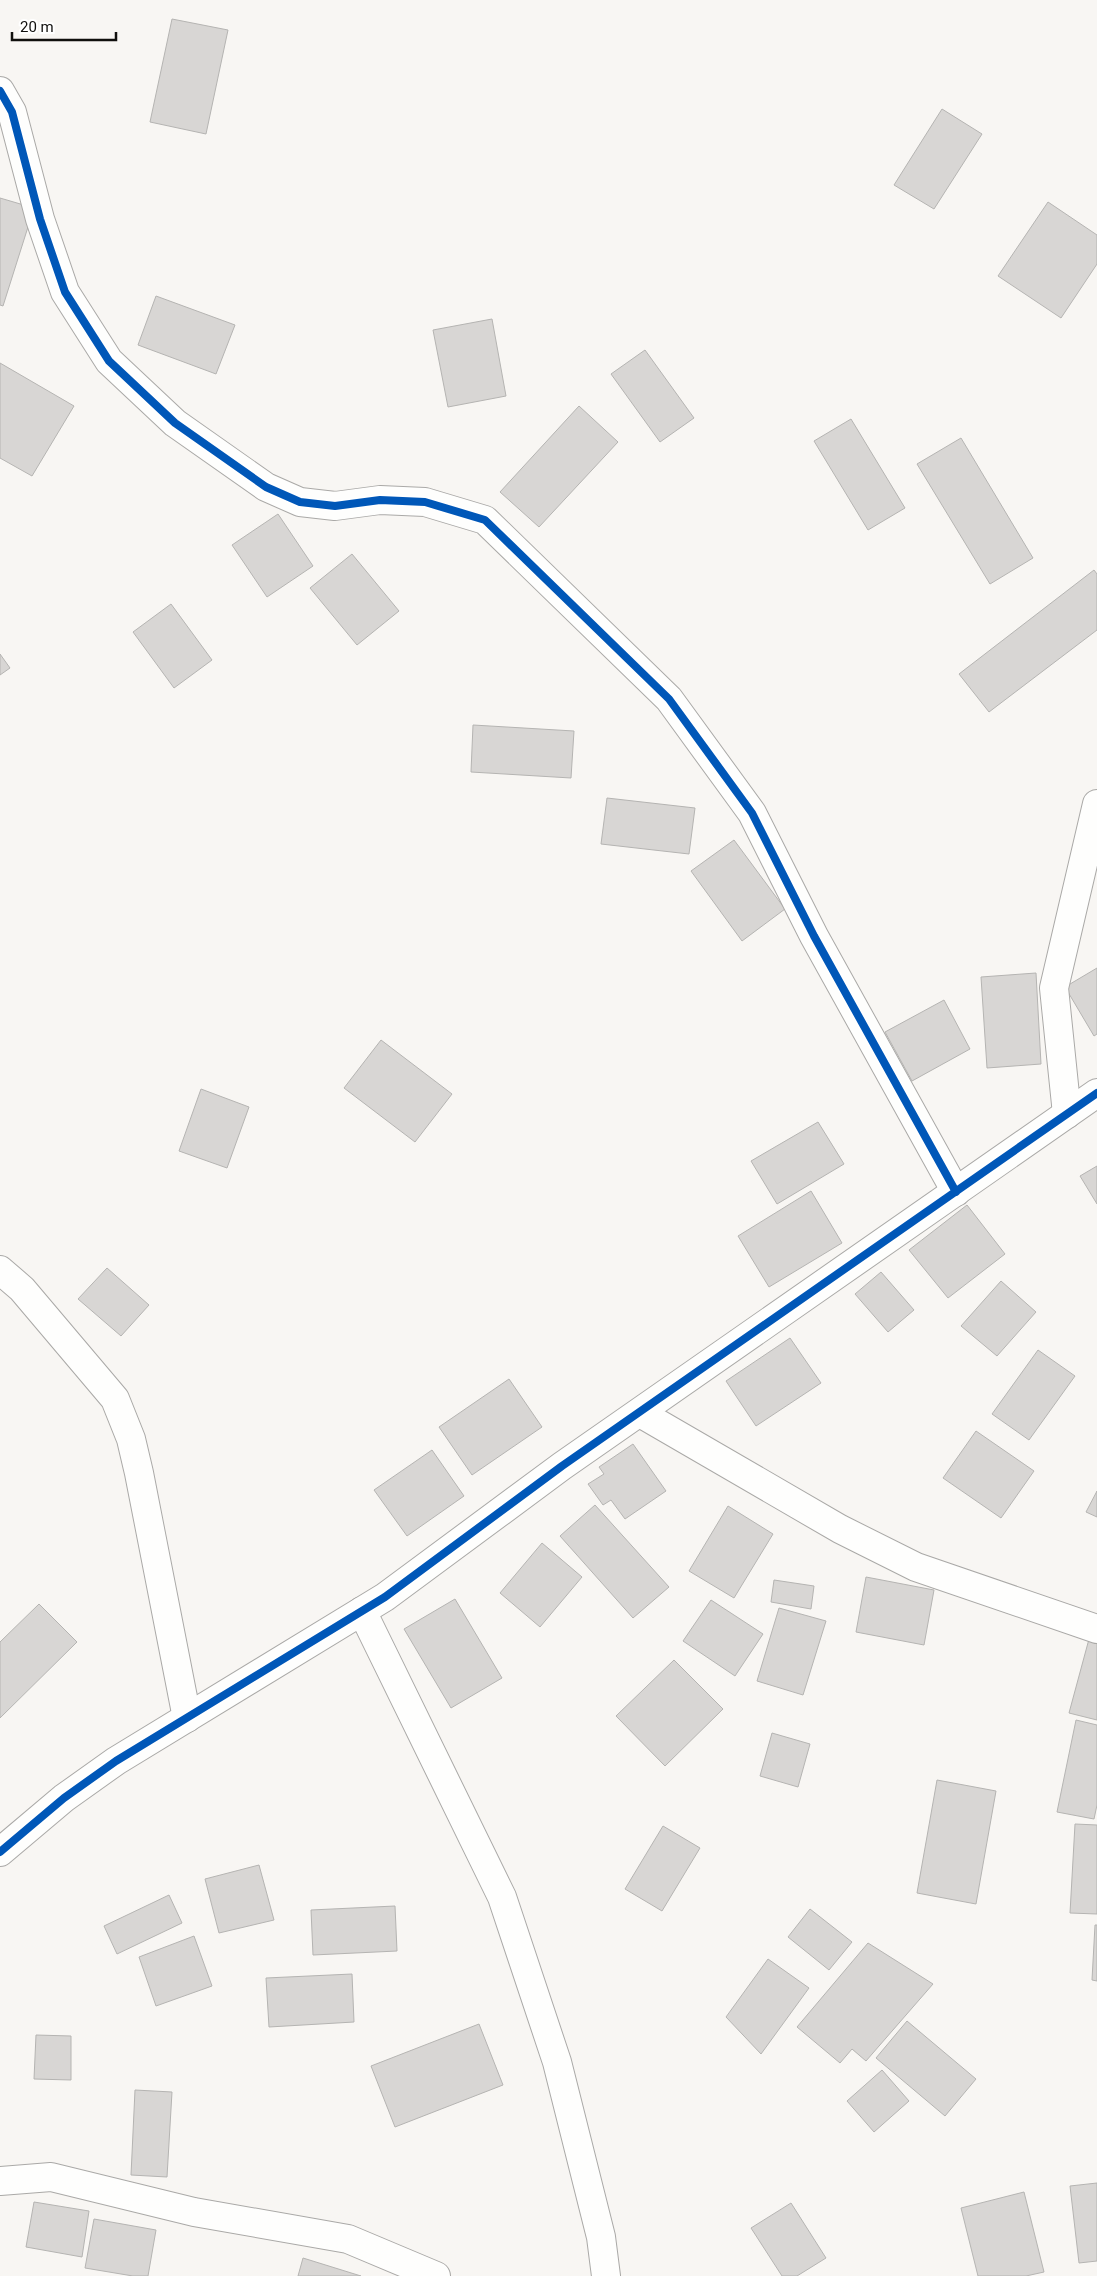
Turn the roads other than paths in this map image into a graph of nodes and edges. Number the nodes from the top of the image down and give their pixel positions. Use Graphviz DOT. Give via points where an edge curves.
graph roads {
  1 [pos="0,91"];
  2 [pos="1097,804"];
  3 [pos="1097,1093"];
  4 [pos="1067,1114"];
  5 [pos="956,1192"];
  6 [pos="0,1270"];
  7 [pos="640,1413"];
  8 [pos="362,1611"];
  9 [pos="1097,1629"];
  10 [pos="187,1718"];
  11 [pos="0,1852"];
  12 [pos="0,2181"];
  13 [pos="436,2276"];
  14 [pos="606,2276"];
  1 -- 5 [label="street" via="12,112 40,219 66,292 109,361 175,423 266,487 300,502 336,506 380,500 425,502 485,520 669,699 752,813 814,936"];
  2 -- 4 [label="street" via="1054,988"];
  3 -- 4 [label="street"];
  4 -- 5 [label="street"];
  5 -- 7 [label="street"];
  6 -- 10 [label="street" via="22,1288 115,1399 131,1439 139,1473"];
  7 -- 8 [label="street"];
  7 -- 9 [label="street" via="840,1529 916,1567"];
  8 -- 10 [label="street"];
  8 -- 14 [label="street" via="502,1897 557,2062 601,2237"];
  10 -- 11 [label="street" via="116,1761 64,1798"];
  12 -- 13 [label="street" via="51,2177 194,2212 348,2239"];
}
